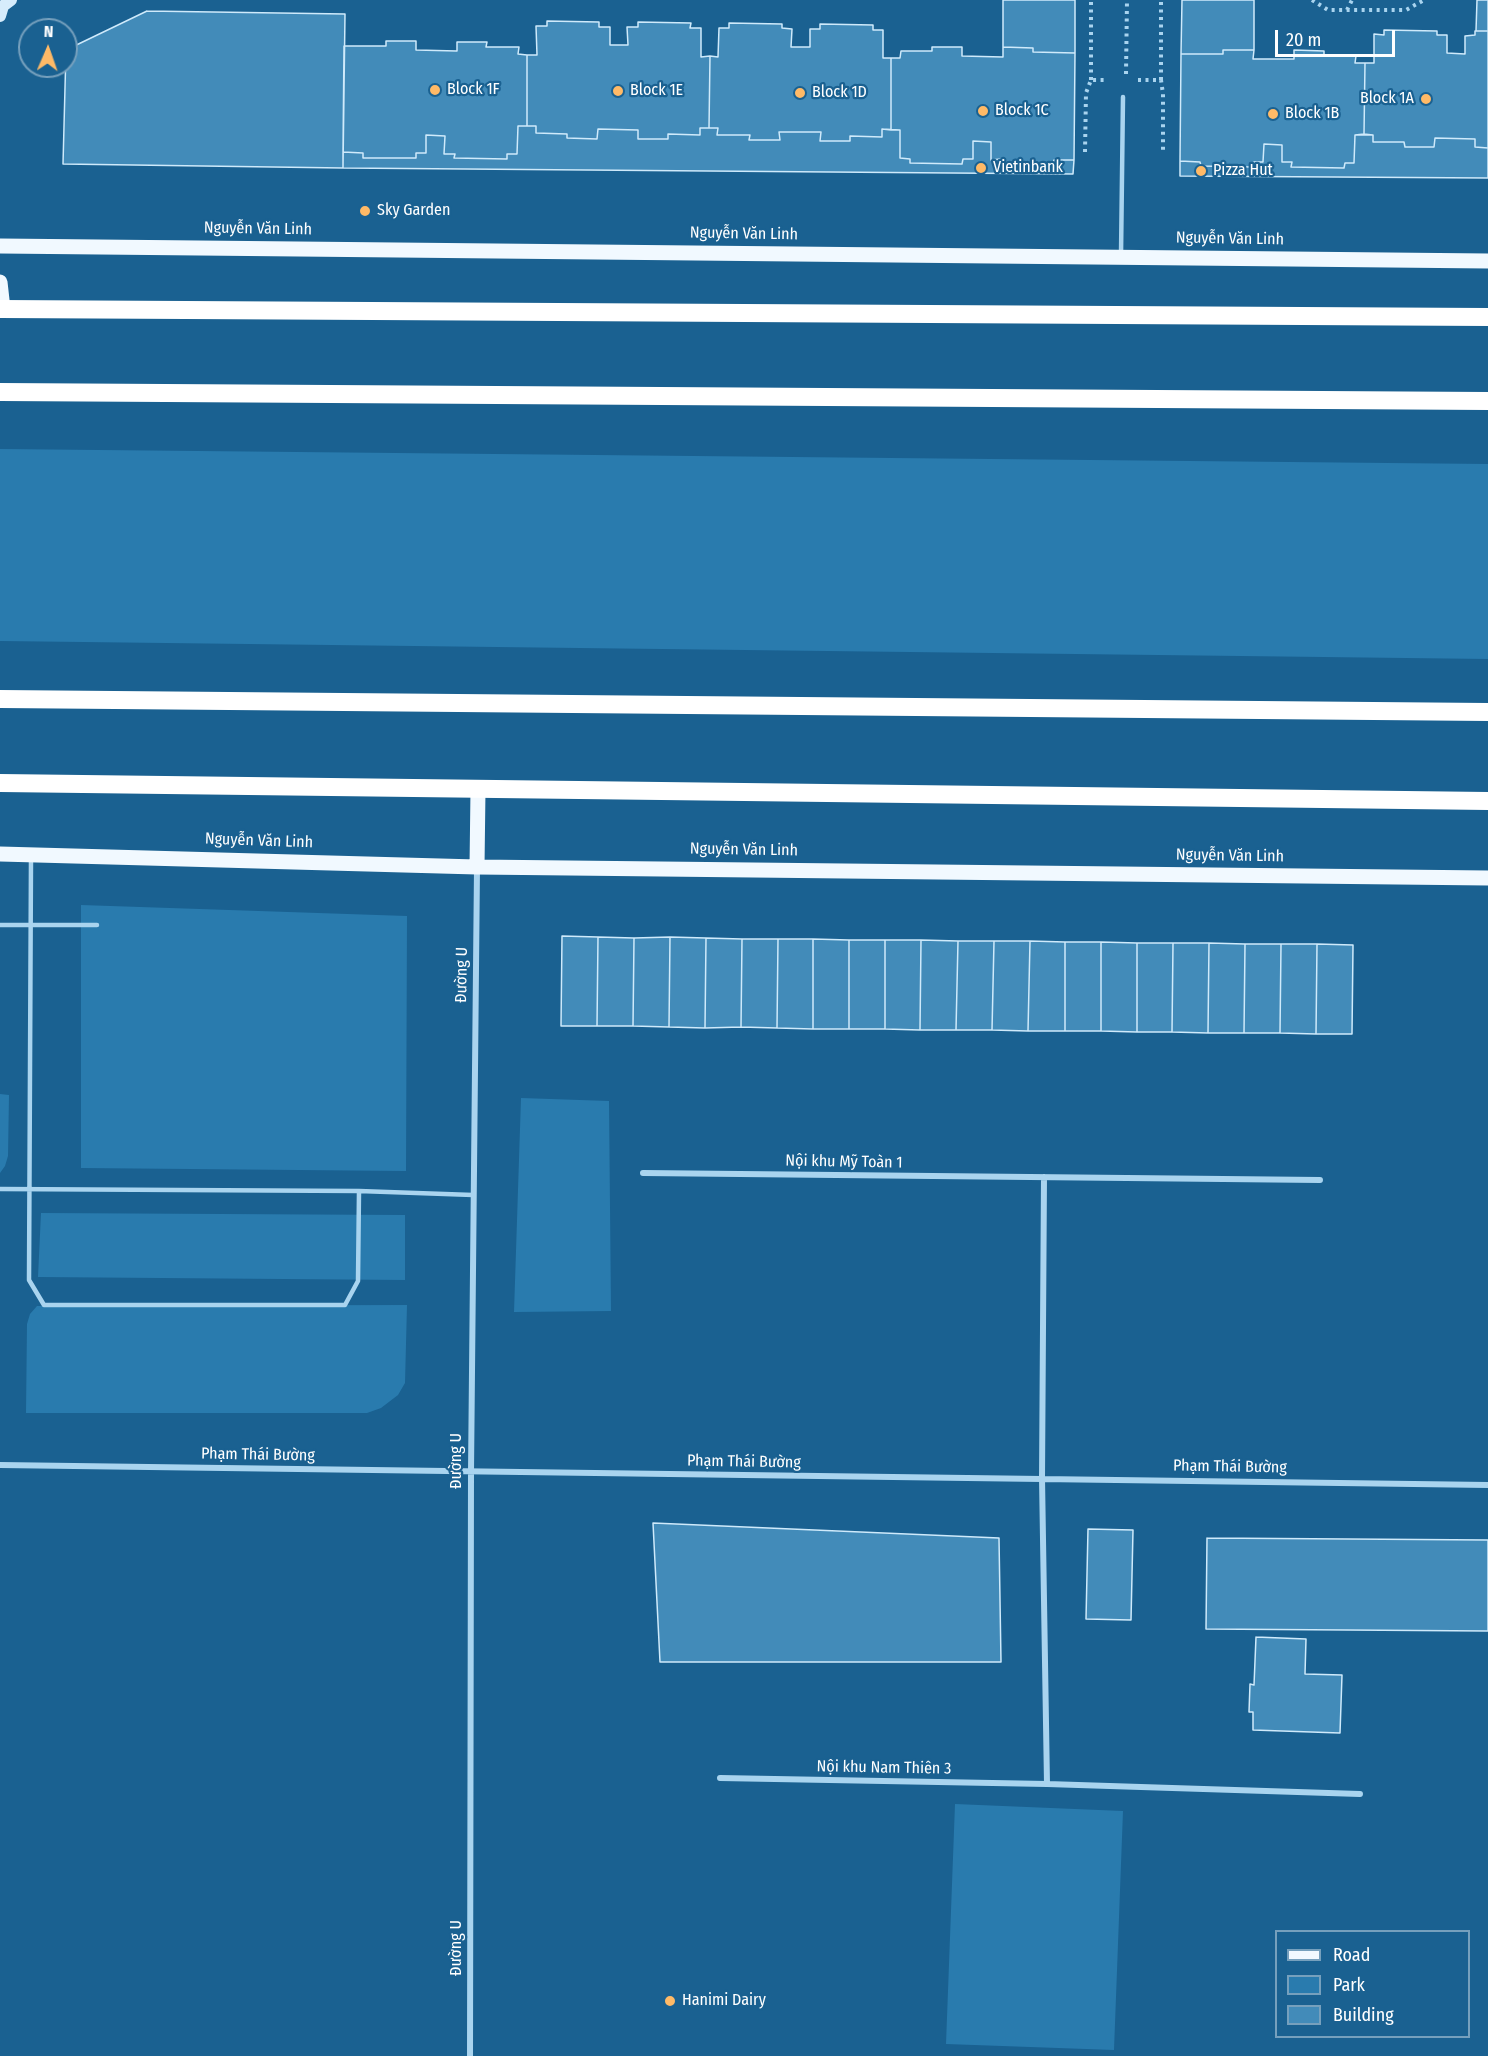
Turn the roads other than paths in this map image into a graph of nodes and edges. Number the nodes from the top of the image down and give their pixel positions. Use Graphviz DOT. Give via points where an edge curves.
graph roads {
  1 [pos="10,0"];
  2 [pos="0,16"];
  3 [pos="1123,97"];
  4 [pos="0,246"];
  5 [pos="1121,258"];
  6 [pos="1488,261"];
  7 [pos="0,282"];
  8 [pos="2,309"];
  9 [pos="1488,317"];
  10 [pos="0,392"];
  11 [pos="1488,401"];
  12 [pos="0,699"];
  13 [pos="1488,712"];
  14 [pos="0,783"];
  15 [pos="478,790"];
  16 [pos="1488,801"];
  17 [pos="0,854"];
  18 [pos="31,854"];
  19 [pos="477,867"];
  20 [pos="1488,878"];
  21 [pos="0,925"];
  22 [pos="97,925"];
  23 [pos="31,926"];
  24 [pos="643,1173"];
  25 [pos="1044,1177"];
  26 [pos="1320,1180"];
  27 [pos="0,1189"];
  28 [pos="30,1189"];
  29 [pos="359,1191"];
  30 [pos="473,1195"];
  31 [pos="0,1465"];
  32 [pos="471,1472"];
  33 [pos="1042,1478"];
  34 [pos="1488,1485"];
  35 [pos="720,1778"];
  36 [pos="1047,1784"];
  37 [pos="1360,1794"];
  38 [pos="470,2056"];
  1 -- 2 [label="street"];
  3 -- 5 [label="lane"];
  4 -- 5 [label="main road, Nguyễn Văn Linh"];
  5 -- 6 [label="main road, Nguyễn Văn Linh"];
  7 -- 8 [label="main road"];
  8 -- 9 [label="highway"];
  10 -- 11 [label="highway"];
  12 -- 13 [label="highway"];
  14 -- 15 [label="highway"];
  15 -- 16 [label="highway"];
  15 -- 19 [label="main road"];
  17 -- 18 [label="main road, Nguyễn Văn Linh"];
  18 -- 19 [label="main road, Nguyễn Văn Linh"];
  18 -- 23 [label="lane"];
  19 -- 20 [label="main road, Nguyễn Văn Linh"];
  19 -- 30 [label="street, Đường U"];
  21 -- 23 [label="lane"];
  22 -- 23 [label="lane"];
  23 -- 28 [label="lane"];
  24 -- 25 [label="street, Nội khu Mỹ Toàn 1"];
  25 -- 26 [label="street, Nội khu Mỹ Toàn 1"];
  25 -- 33 [label="street"];
  27 -- 28 [label="lane"];
  28 -- 29 [label="lane"];
  28 -- 29 [label="lane" via="29,1280 44,1305 345,1305 358,1281"];
  29 -- 30 [label="lane"];
  30 -- 32 [label="street, Đường U"];
  31 -- 32 [label="street, Phạm Thái Bường"];
  32 -- 33 [label="street, Phạm Thái Bường"];
  32 -- 38 [label="street, Đường U"];
  33 -- 34 [label="street, Phạm Thái Bường"];
  33 -- 36 [label="street"];
  35 -- 36 [label="street, Nội khu Nam Thiên 3"];
  36 -- 37 [label="street, Nội khu Nam Thiên 3"];
}
